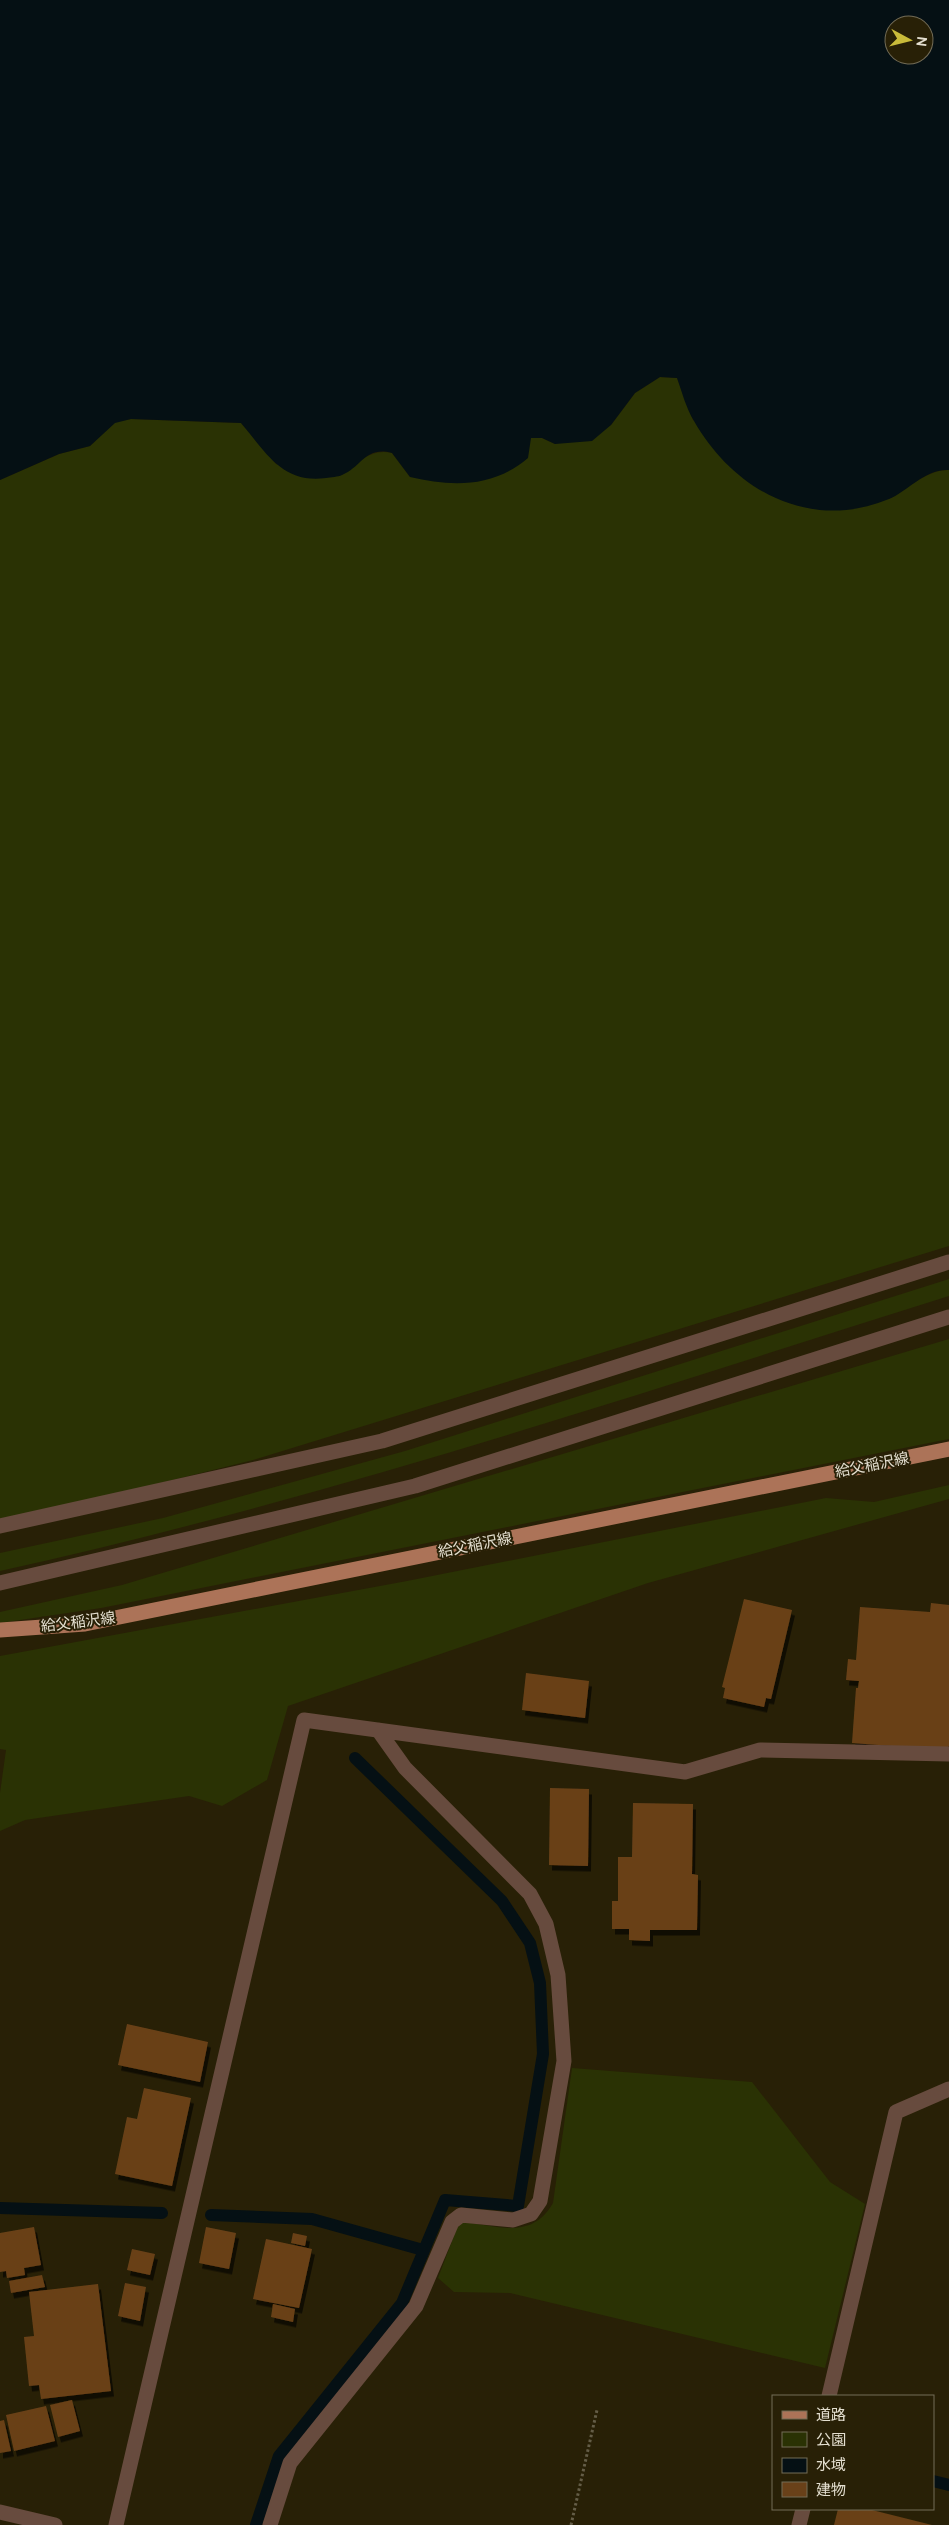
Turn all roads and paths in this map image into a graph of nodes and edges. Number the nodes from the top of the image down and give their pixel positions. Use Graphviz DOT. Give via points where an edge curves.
graph roads {
  1 [pos="949,1262"];
  2 [pos="949,1317"];
  3 [pos="949,1449"];
  4 [pos="0,1526"];
  5 [pos="0,1583"];
  6 [pos="0,1630"];
  7 [pos="378,1730"];
  8 [pos="949,1754"];
  9 [pos="949,2090"];
  10 [pos="829,2395"];
  11 [pos="597,2410"];
  12 [pos="803,2510"];
  13 [pos="0,2512"];
  14 [pos="55,2525"];
  15 [pos="116,2525"];
  16 [pos="270,2525"];
  17 [pos="571,2525"];
  18 [pos="799,2525"];
  1 -- 4 [label="street" via="382,1441"];
  2 -- 5 [label="street" via="415,1486"];
  3 -- 6 [label="main road, 給父稲沢線" via="85,1624"];
  7 -- 8 [label="street" via="685,1772 760,1750"];
  7 -- 15 [label="street" via="304,1720"];
  7 -- 16 [label="street" via="405,1768 530,1894 546,1924 558,1975 564,2061 540,2201 530,2214 513,2220 461,2215 452,2222 416,2306 290,2463"];
  9 -- 10 [label="street" via="896,2112"];
  11 -- 17 [label="path"];
  12 -- 18 [label="street"];
  13 -- 14 [label="street"];
}
